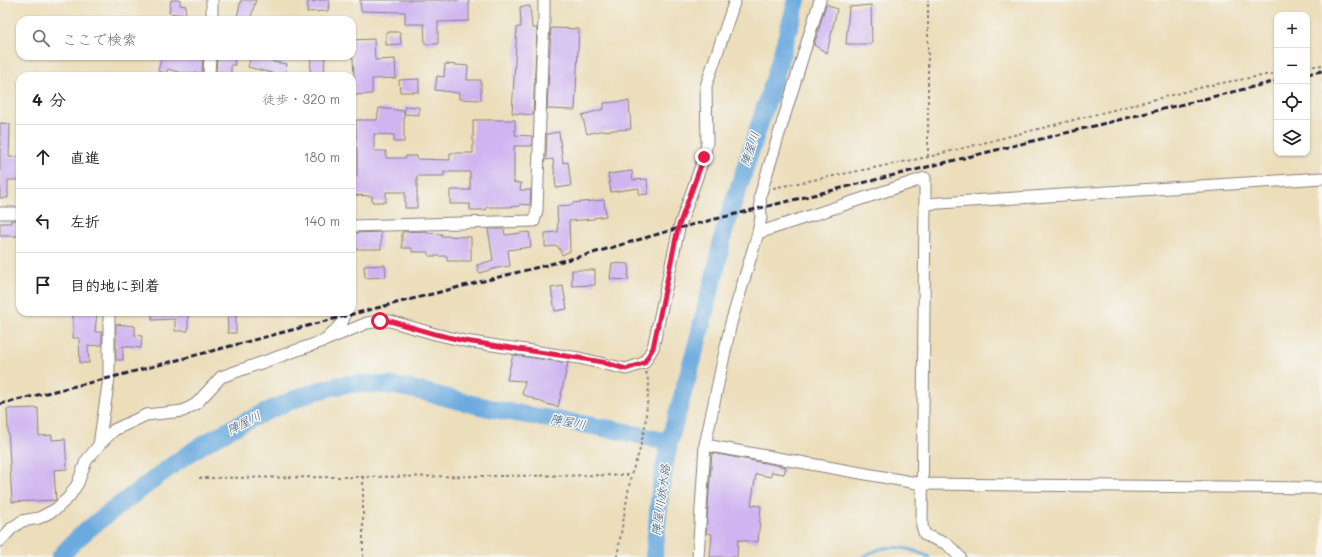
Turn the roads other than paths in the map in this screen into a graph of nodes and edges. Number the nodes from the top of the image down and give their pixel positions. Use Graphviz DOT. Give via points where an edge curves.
graph roads {
  1 [pos="212,0"];
  2 [pos="544,0"];
  3 [pos="735,0"];
  4 [pos="820,0"];
  5 [pos="212,16"];
  6 [pos="210,60"];
  7 [pos="209,72"];
  8 [pos="1322,178"];
  9 [pos="925,204"];
  10 [pos="16,213"];
  11 [pos="0,214"];
  12 [pos="356,226"];
  13 [pos="758,233"];
  14 [pos="109,316"];
  15 [pos="345,316"];
  16 [pos="326,340"];
  17 [pos="99,445"];
  18 [pos="705,445"];
  19 [pos="922,484"];
  20 [pos="1322,488"];
  21 [pos="0,541"];
  22 [pos="698,557"];
  23 [pos="960,557"];
  1 -- 5 [label="street"];
  2 -- 12 [label="street" via="537,210 534,221"];
  3 -- 16 [label="street" via="706,86 707,143 704,157 678,228 653,348 644,363 626,369 602,362 442,336 390,321 367,323"];
  4 -- 13 [label="street" via="760,196 761,217"];
  6 -- 7 [label="street"];
  8 -- 9 [label="street"];
  9 -- 13 [label="street" via="925,178"];
  9 -- 19 [label="street"];
  10 -- 11 [label="street"];
  13 -- 18 [label="street" via="731,323"];
  14 -- 17 [label="street" via="109,378"];
  15 -- 16 [label="street"];
  16 -- 17 [label="street" via="221,377 190,408 146,415 114,430"];
  17 -- 21 [label="street" via="86,461 78,483 69,497 56,509 39,518 22,521"];
  18 -- 19 [label="street"];
  18 -- 22 [label="street"];
  19 -- 20 [label="street"];
  19 -- 23 [label="street" via="922,526 925,535 947,544"];
}
